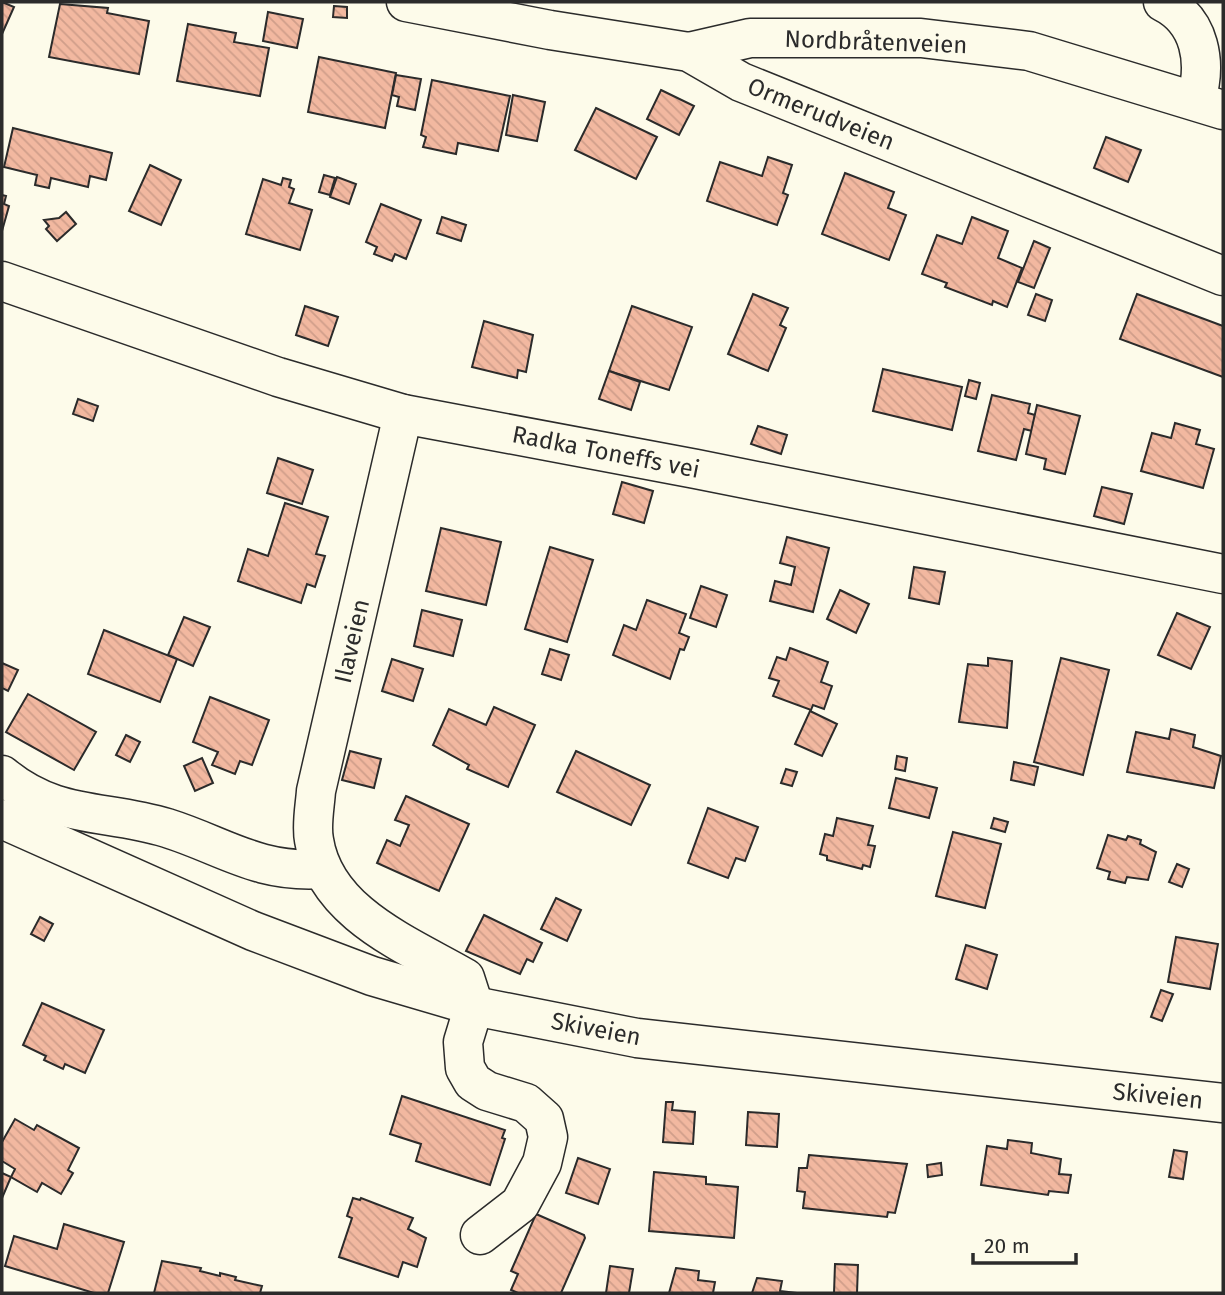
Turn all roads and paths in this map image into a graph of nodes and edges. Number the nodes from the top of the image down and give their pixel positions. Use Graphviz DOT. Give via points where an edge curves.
graph roads {
  1 [pos="406,2"];
  2 [pos="1163,2"];
  3 [pos="689,52"];
  4 [pos="1210,105"];
  5 [pos="1223,276"];
  6 [pos="2,281"];
  7 [pos="403,414"];
  8 [pos="1223,574"];
  9 [pos="2,775"];
  10 [pos="2,819"];
  11 [pos="321,869"];
  12 [pos="474,1006"];
  13 [pos="1223,1103"];
  14 [pos="480,1235"];
  1 -- 3 [label="street, Ormerudveien"];
  2 -- 4 [label="street" via="1190,24 1202,53 1202,78"];
  3 -- 4 [label="street, Nordbråtenveien" via="750,38 920,38 1029,51"];
  3 -- 5 [label="street, Ormerudveien" via="741,82"];
  6 -- 7 [label="street, Radka Toneffs vei" via="278,377"];
  7 -- 8 [label="street, Radka Toneffs vei"];
  7 -- 11 [label="street, Ilaveien" via="316,791 313,837"];
  9 -- 11 [label="street" via="59,808 167,828 274,868"];
  10 -- 12 [label="street, Skiveien" via="253,931 372,976"];
  11 -- 12 [label="street, Ilaveien" via="345,902 465,978"];
  12 -- 13 [label="street, Skiveien" via="649,1040"];
  12 -- 14 [label="street" via="463,1042 473,1082 526,1103 544,1119 548,1137 542,1163 520,1205"];
}
